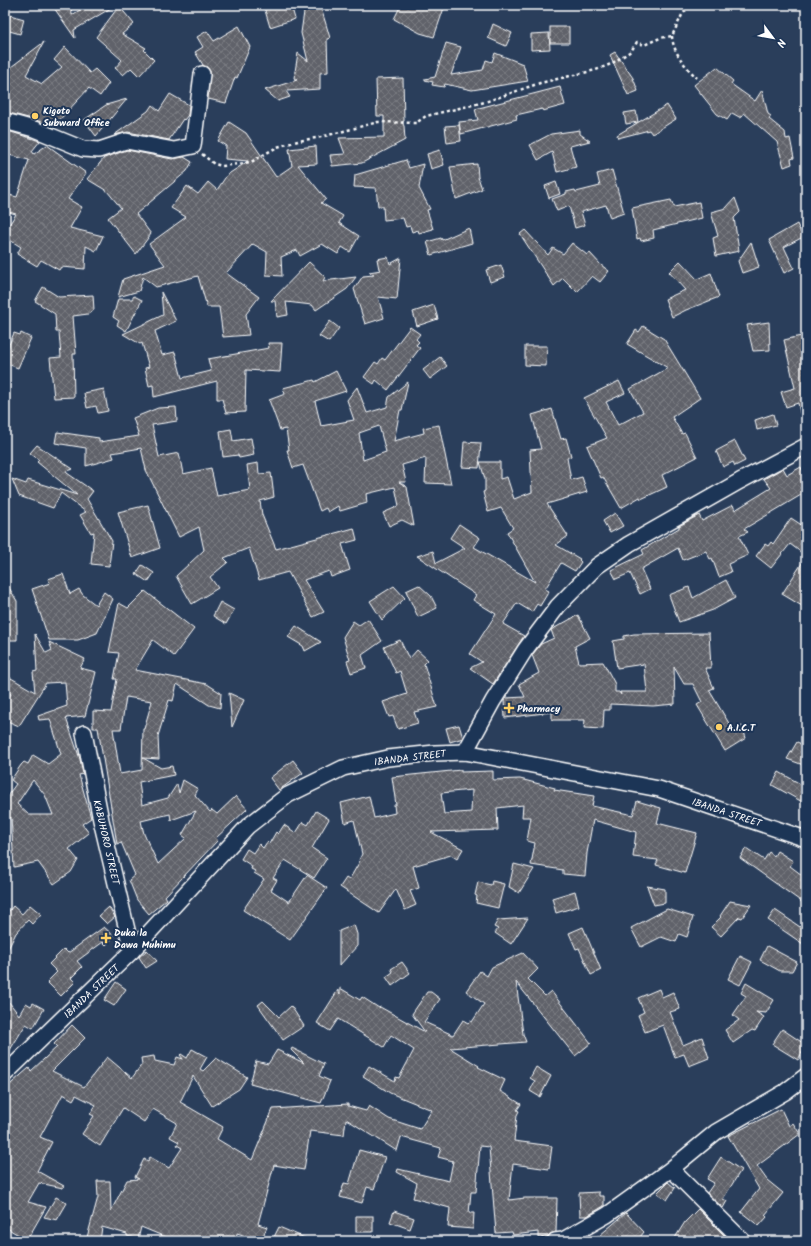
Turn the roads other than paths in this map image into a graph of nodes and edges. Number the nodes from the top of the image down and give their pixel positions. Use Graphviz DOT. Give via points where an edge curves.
graph roads {
  1 [pos="202,74"];
  2 [pos="5,121"];
  3 [pos="806,446"];
  4 [pos="84,733"];
  5 [pos="465,752"];
  6 [pos="806,839"];
  7 [pos="132,951"];
  8 [pos="5,1074"];
  9 [pos="806,1076"];
  10 [pos="671,1170"];
  11 [pos="555,1241"];
  12 [pos="743,1241"];
  1 -- 2 [label="street" via="192,146 174,150 126,141 99,150 83,149 34,129"];
  3 -- 5 [label="street" via="629,544 597,566 558,606 525,650"];
  4 -- 7 [label="street, KABUHORO STREET" via="101,820"];
  5 -- 6 [label="street, IBANDA STREET" via="659,789"];
  5 -- 7 [label="street, IBANDA STREET" via="388,758 343,768 288,795 248,826"];
  7 -- 8 [label="street, IBANDA STREET"];
  9 -- 10 [label="street" via="716,1132"];
  10 -- 11 [label="street" via="608,1215 563,1240"];
  10 -- 12 [label="street"];
}
